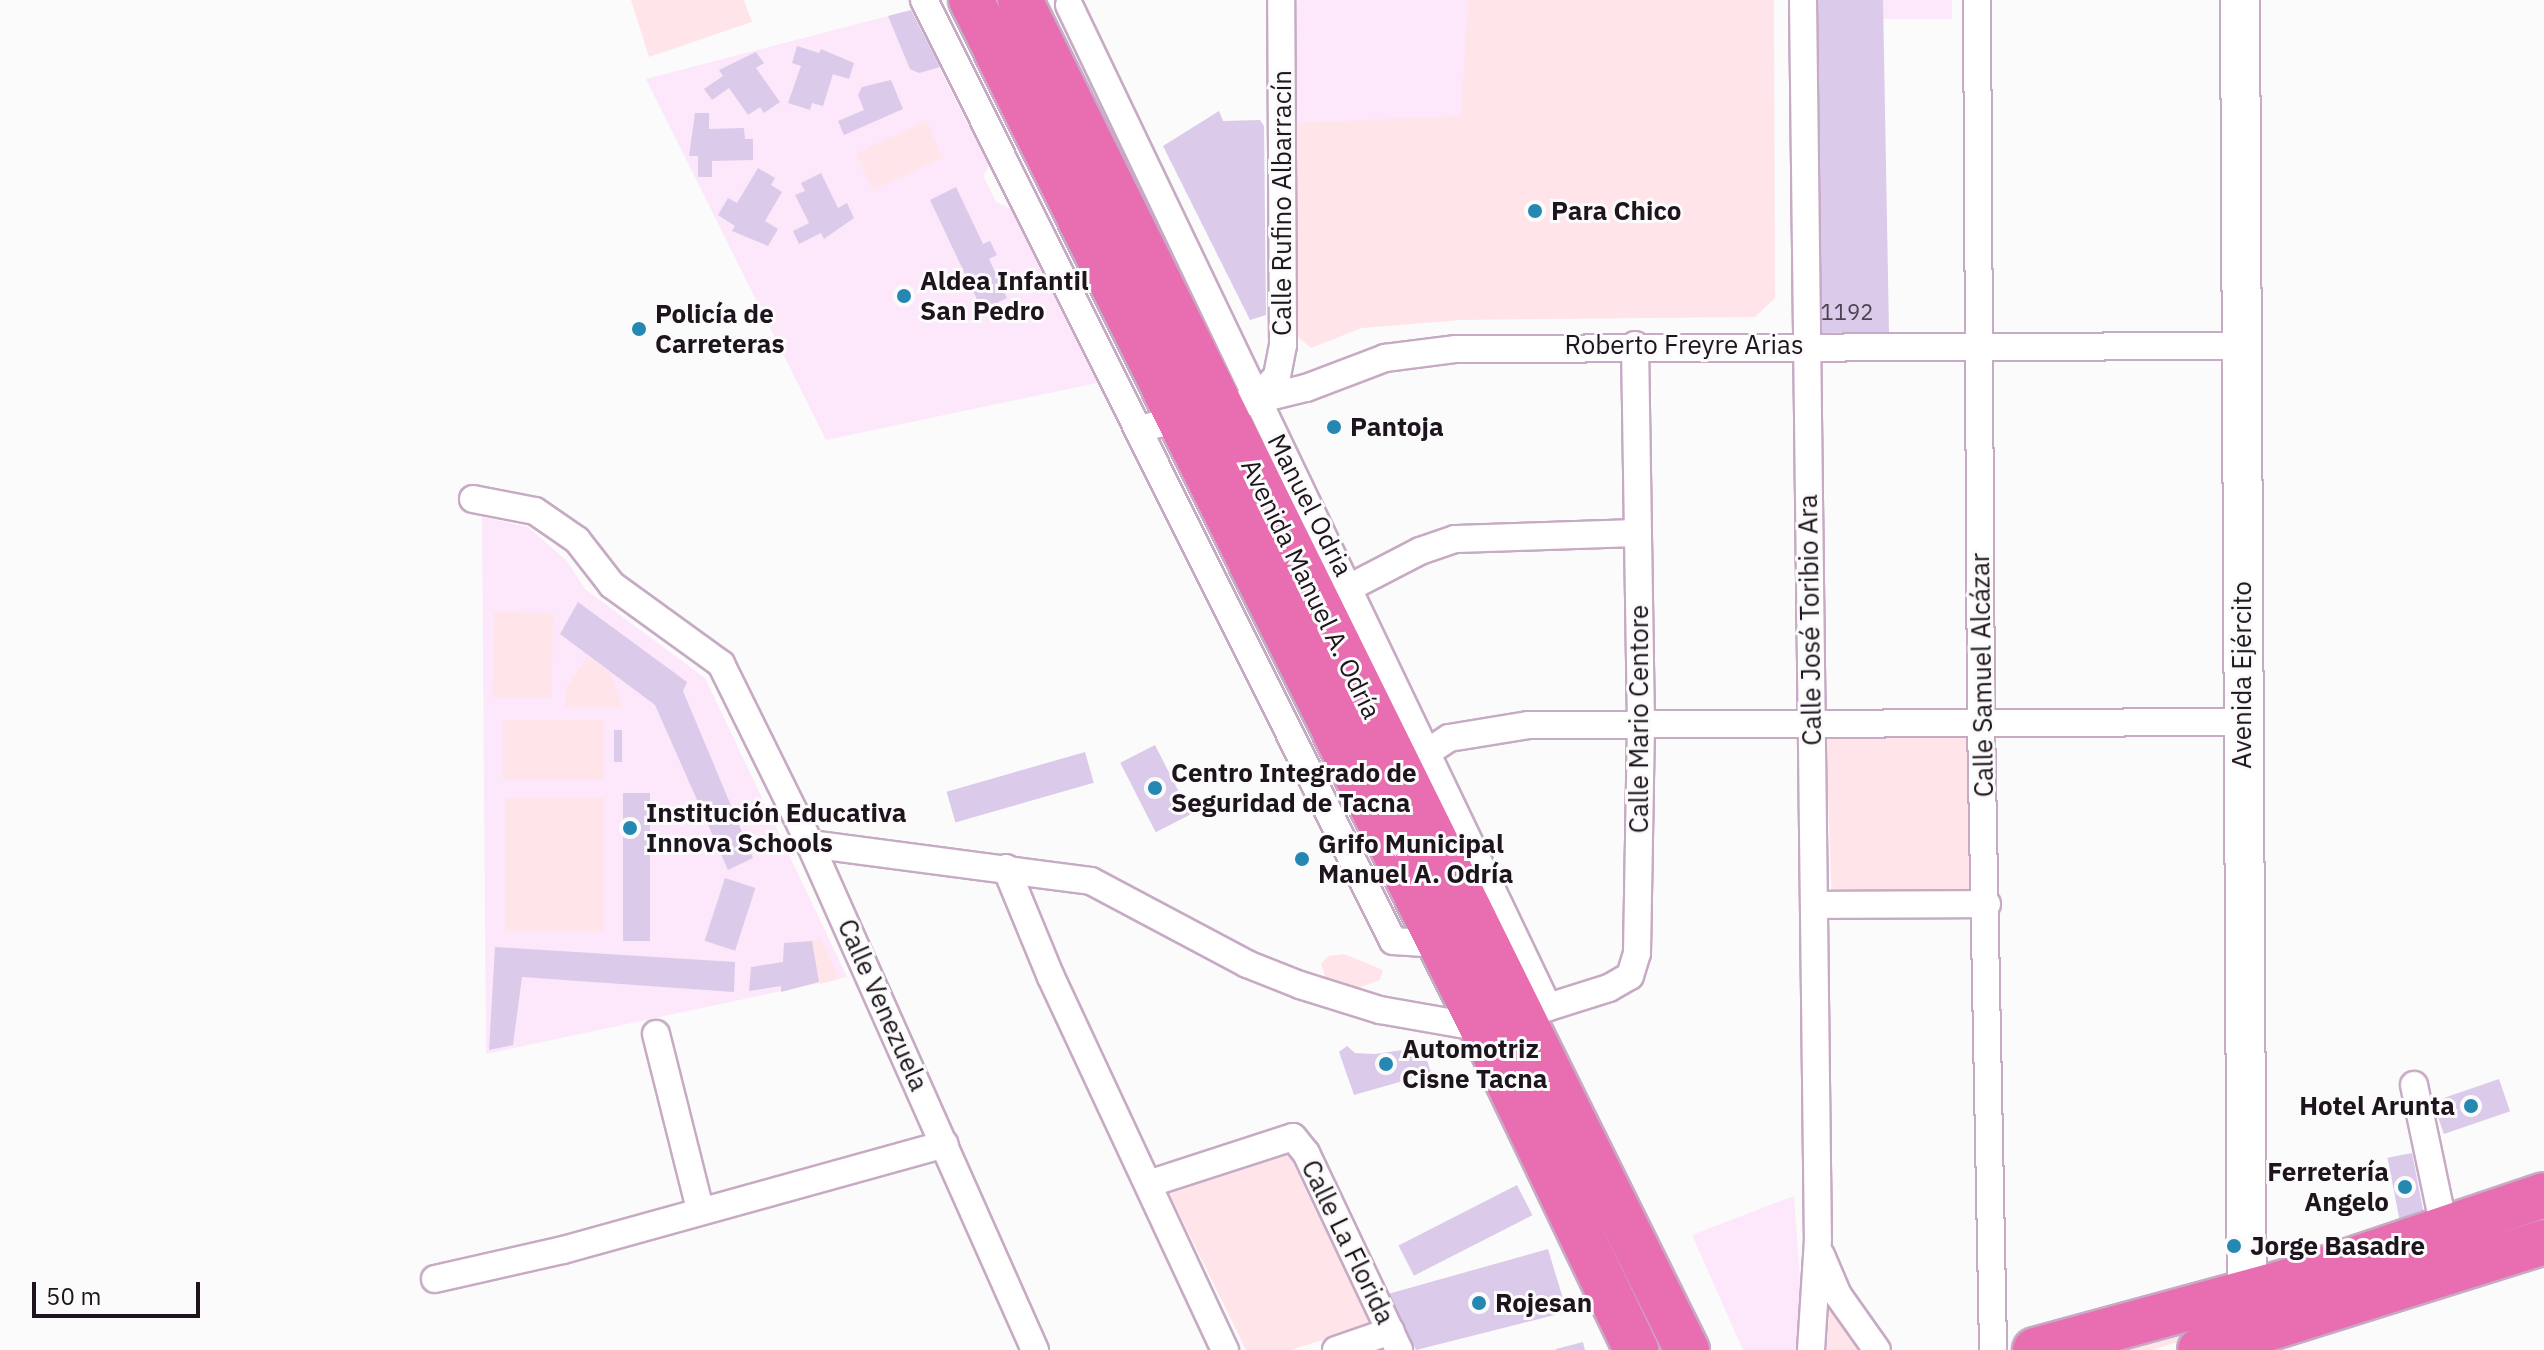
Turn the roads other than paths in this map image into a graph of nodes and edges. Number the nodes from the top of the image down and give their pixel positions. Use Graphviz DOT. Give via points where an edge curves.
graph roads {
  1 [pos="924,0"];
  2 [pos="971,0"];
  3 [pos="1281,0"];
  4 [pos="1803,0"];
  5 [pos="1977,0"];
  6 [pos="2240,0"];
  7 [pos="1050,6"];
  8 [pos="1635,345"];
  9 [pos="1803,345"];
  10 [pos="1979,345"];
  11 [pos="2241,346"];
  12 [pos="1238,402"];
  13 [pos="1157,423"];
  14 [pos="473,499"];
  15 [pos="1638,533"];
  16 [pos="1335,595"];
  17 [pos="1265,638"];
  18 [pos="2242,722"];
  19 [pos="1812,723"];
  20 [pos="1981,723"];
  21 [pos="1641,726"];
  22 [pos="1415,762"];
  23 [pos="810,844"];
  24 [pos="1006,868"];
  25 [pos="1987,904"];
  26 [pos="1815,905"];
  27 [pos="1517,1017"];
  28 [pos="656,1034"];
  29 [pos="2414,1085"];
  30 [pos="945,1144"];
  31 [pos="1148,1184"];
  32 [pos="2544,1195"];
  33 [pos="700,1209"];
  34 [pos="2444,1225"];
  35 [pos="1818,1239"];
  36 [pos="2544,1242"];
  37 [pos="2454,1269"];
  38 [pos="435,1279"];
  39 [pos="2247,1293"];
  40 [pos="1395,1341"];
  41 [pos="2247,1344"];
  42 [pos="1035,1350"];
  43 [pos="1225,1350"];
  44 [pos="1336,1350"];
  45 [pos="1636,1350"];
  46 [pos="1687,1350"];
  47 [pos="1811,1350"];
  48 [pos="1877,1350"];
  49 [pos="1993,1350"];
  50 [pos="2035,1350"];
  51 [pos="2200,1350"];
  1 -- 13 [label="street, Avenida Manuel A. Odría"];
  2 -- 13 [label="highway, Avenida Manuel A. Odría"];
  3 -- 12 [label="street, Calle Rufino Albarracín" via="1283,345 1277,376"];
  4 -- 9 [label="street, Calle José Toribio Ara"];
  5 -- 10 [label="street, Calle Samuel Alcázar"];
  6 -- 11 [label="main road, Avenida Ejército"];
  7 -- 12 [label="highway, Avenida Manuel A. Odría"];
  8 -- 9 [label="street, Roberto Freyre Arias"];
  8 -- 12 [label="street, Roberto Freyre Arias" via="1415,352 1352,368 1306,388"];
  8 -- 15 [label="street, Calle Mario Centore"];
  9 -- 10 [label="street, Roberto Freyre Arias"];
  9 -- 19 [label="street, Calle José Toribio Ara"];
  10 -- 11 [label="street, Roberto Freyre Arias"];
  10 -- 20 [label="street, Calle Samuel Alcázar"];
  11 -- 18 [label="main road, Avenida Ejército"];
  12 -- 13 [label="street, Roberto Freyre Arias"];
  12 -- 16 [label="highway, Avenida Manuel A. Odría"];
  13 -- 17 [label="highway, Avenida Manuel A. Odría"];
  14 -- 23 [label="street, Calle Venezuela" via="535,511 577,540 612,585 721,664"];
  15 -- 16 [label="street" via="1455,539"];
  15 -- 21 [label="street, Calle Mario Centore"];
  16 -- 17 [label="street"];
  16 -- 22 [label="highway, Avenida Manuel A. Odría"];
  17 -- 27 [label="highway, Avenida Manuel A. Odría" via="1440,944"];
  18 -- 20 [label="street"];
  18 -- 39 [label="main road, Avenida Ejército"];
  19 -- 20 [label="street"];
  19 -- 21 [label="street"];
  19 -- 26 [label="street, Calle José Toribio Ara"];
  20 -- 25 [label="street, Calle Samuel Alcázar"];
  21 -- 22 [label="street" via="1503,727 1449,738"];
  21 -- 27 [label="street, Calle Mario Centore" via="1637,953 1630,976 1609,988"];
  22 -- 27 [label="highway, Avenida Manuel A. Odría"];
  23 -- 24 [label="street"];
  23 -- 30 [label="street, Calle Venezuela"];
  24 -- 27 [label="street" via="1091,881 1118,891 1247,964 1380,1010"];
  24 -- 31 [label="street"];
  25 -- 26 [label="street"];
  25 -- 49 [label="street, Calle Samuel Alcázar"];
  26 -- 35 [label="street, Calle José Toribio Ara"];
  27 -- 45 [label="highway, Avenida Manuel A. Odría"];
  27 -- 46 [label="highway, Avenida Manuel A. Odría"];
  28 -- 33 [label="street"];
  29 -- 34 [label="street"];
  30 -- 33 [label="street"];
  30 -- 42 [label="street, Calle Venezuela"];
  31 -- 40 [label="street, Calle La Florida" via="1293,1137 1306,1153"];
  31 -- 43 [label="street"];
  32 -- 34 [label="highway"];
  33 -- 38 [label="street" via="563,1250"];
  34 -- 37 [label="street"];
  34 -- 39 [label="highway"];
  35 -- 47 [label="street, Calle José Toribio Ara"];
  35 -- 48 [label="street, Calle José Toribio Ara" via="1838,1295"];
  36 -- 37 [label="highway"];
  37 -- 41 [label="highway"];
  39 -- 41 [label="main road, Avenida Ejército"];
  39 -- 50 [label="highway"];
  40 -- 44 [label="street"];
  41 -- 51 [label="highway"];
}
